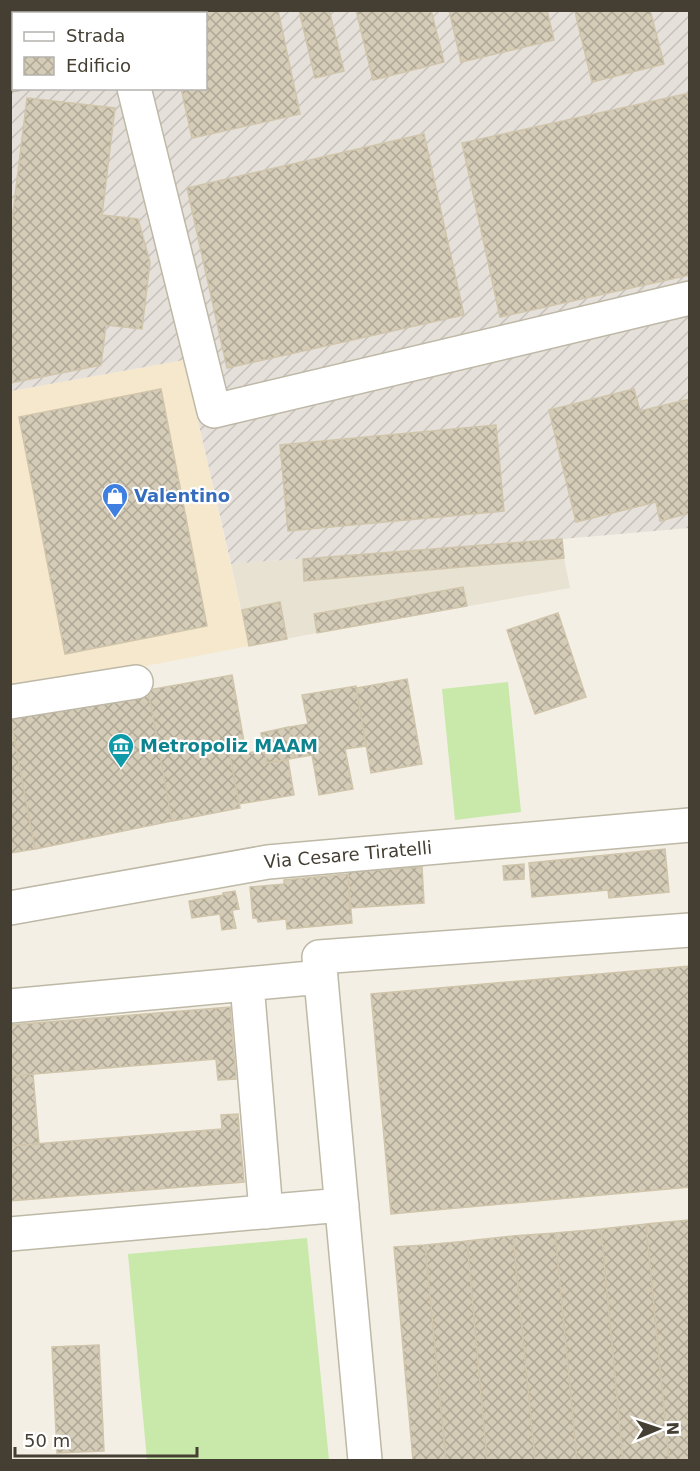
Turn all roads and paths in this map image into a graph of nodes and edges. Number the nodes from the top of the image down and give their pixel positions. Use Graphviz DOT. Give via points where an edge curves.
graph roads {
  1 [pos="134,90"];
  2 [pos="690,298"];
  3 [pos="136,682"];
  4 [pos="10,702"];
  5 [pos="690,825"];
  6 [pos="10,908"];
  7 [pos="690,930"];
  8 [pos="321,977"];
  9 [pos="247,984"];
  10 [pos="10,1006"];
  11 [pos="342,1205"];
  12 [pos="266,1212"];
  13 [pos="10,1234"];
  14 [pos="365,1461"];
  1 -- 2 [label="street" via="214,411"];
  3 -- 4 [label="street"];
  5 -- 6 [label="street, Via Cesare Tiratelli" via="268,862"];
  7 -- 8 [label="street" via="319,957"];
  8 -- 9 [label="street"];
  8 -- 11 [label="street"];
  9 -- 10 [label="street"];
  9 -- 12 [label="street"];
  11 -- 12 [label="street"];
  11 -- 14 [label="street"];
  12 -- 13 [label="street"];
}
